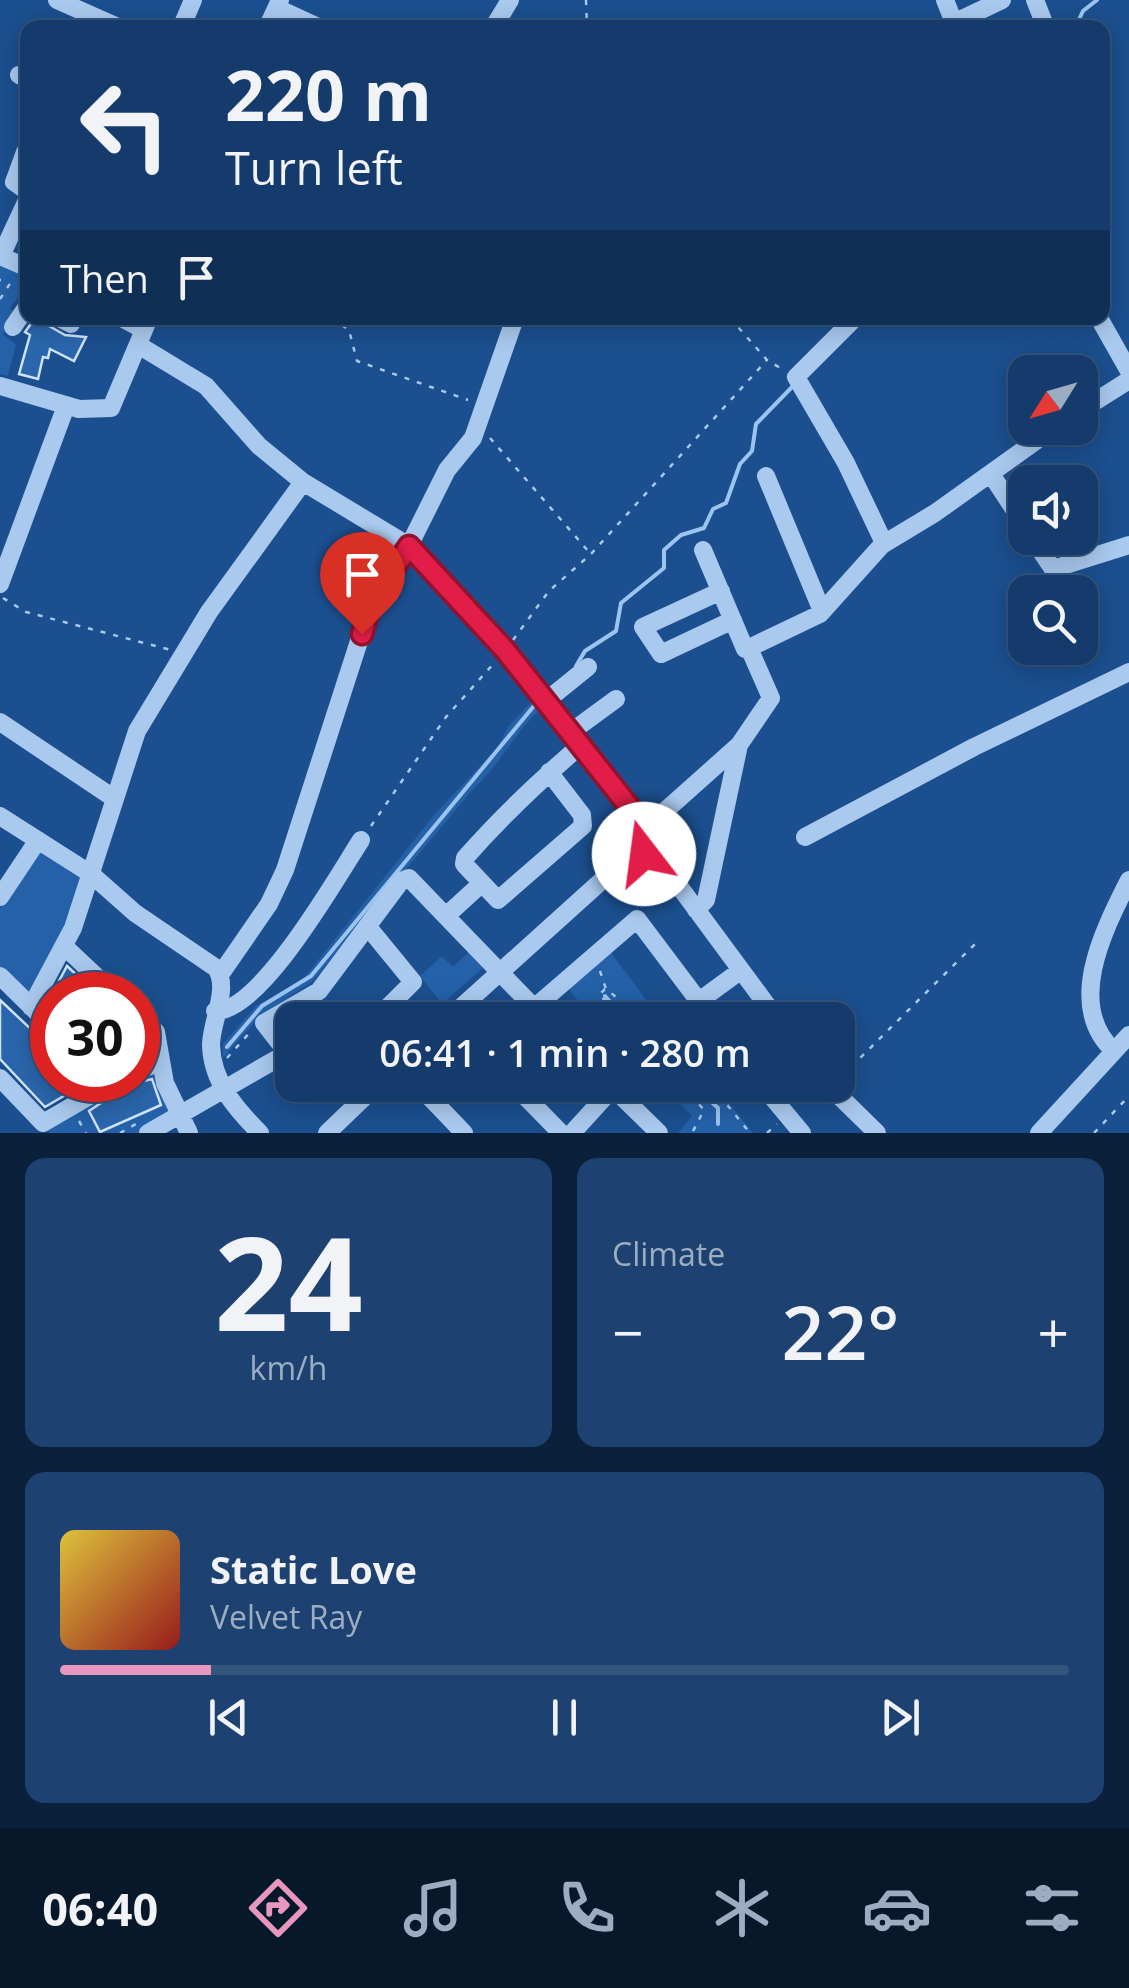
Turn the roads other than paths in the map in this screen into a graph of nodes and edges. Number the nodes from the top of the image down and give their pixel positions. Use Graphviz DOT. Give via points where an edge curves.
graph roads {
  1 [pos="57,0"];
  2 [pos="1002,0"];
  3 [pos="278,4"];
  4 [pos="79,20"];
  5 [pos="306,20"];
  6 [pos="963,20"];
  7 [pos="20,164"];
  8 [pos="20,186"];
  9 [pos="20,212"];
  10 [pos="0,256"];
  11 [pos="20,317"];
  12 [pos="514,325"];
  13 [pos="848,325"];
  14 [pos="1104,325"];
  15 [pos="13,327"];
  16 [pos="144,331"];
  17 [pos="1129,372"];
  18 [pos="1129,380"];
  19 [pos="0,386"];
  20 [pos="1098,400"];
  21 [pos="66,406"];
  22 [pos="1031,445"];
  23 [pos="991,474"];
  24 [pos="766,476"];
  25 [pos="303,482"];
  26 [pos="1008,500"];
  27 [pos="884,543"];
  28 [pos="1129,545"];
  29 [pos="409,546"];
  30 [pos="703,550"];
  31 [pos="1044,555"];
  32 [pos="1097,555"];
  33 [pos="1098,555"];
  34 [pos="0,584"];
  35 [pos="721,591"];
  36 [pos="822,612"];
  37 [pos="733,620"];
  38 [pos="749,648"];
  39 [pos="588,667"];
  40 [pos="1129,672"];
  41 [pos="616,699"];
  42 [pos="546,701"];
  43 [pos="0,722"];
  44 [pos="576,739"];
  45 [pos="738,744"];
  46 [pos="549,772"];
  47 [pos="112,797"];
  48 [pos="0,816"];
  49 [pos="646,828"];
  50 [pos="805,837"];
  51 [pos="38,840"];
  52 [pos="361,840"];
  53 [pos="644,854"];
  54 [pos="91,874"];
  55 [pos="1129,880"];
  56 [pos="481,884"];
  57 [pos="0,897"];
  58 [pos="696,910"];
  59 [pos="448,915"];
  60 [pos="368,927"];
  61 [pos="65,947"];
  62 [pos="499,971"];
  63 [pos="51,972"];
  64 [pos="92,972"];
  65 [pos="740,972"];
  66 [pos="220,975"];
  67 [pos="0,976"];
  68 [pos="699,1001"];
  69 [pos="301,1002"];
  70 [pos="393,1002"];
  71 [pos="466,1002"];
  72 [pos="522,1002"];
  73 [pos="547,1002"];
  74 [pos="764,1002"];
  75 [pos="30,1006"];
  76 [pos="216,1011"];
  77 [pos="275,1016"];
  78 [pos="1129,1034"];
  79 [pos="275,1036"];
  80 [pos="1114,1051"];
  81 [pos="160,1062"];
  82 [pos="275,1064"];
  83 [pos="0,1078"];
  84 [pos="224,1090"];
  85 [pos="78,1102"];
  86 [pos="359,1102"];
  87 [pos="434,1102"];
  88 [pos="531,1102"];
  89 [pos="598,1102"];
  90 [pos="627,1102"];
  91 [pos="776,1102"];
  92 [pos="845,1102"];
  93 [pos="178,1115"];
  94 [pos="148,1133"];
  95 [pos="189,1133"];
  96 [pos="260,1133"];
  97 [pos="326,1133"];
  98 [pos="464,1133"];
  99 [pos="561,1133"];
  100 [pos="572,1133"];
  101 [pos="659,1133"];
  102 [pos="802,1133"];
  103 [pos="876,1133"];
  104 [pos="1039,1133"];
  1 -- 4 [label="street"];
  2 -- 6 [label="street"];
  3 -- 5 [label="street"];
  7 -- 8 [label="street" via="14,179"];
  9 -- 10 [label="street"];
  11 -- 15 [label="street"];
  12 -- 29 [label="street" via="478,426"];
  13 -- 27 [label="street" via="796,377"];
  14 -- 17 [label="street"];
  16 -- 21 [label="street" via="111,408"];
  16 -- 25 [label="street"];
  18 -- 20 [label="street"];
  19 -- 21 [label="street"];
  21 -- 34 [label="street"];
  22 -- 23 [label="street"];
  23 -- 26 [label="street"];
  23 -- 27 [label="street"];
  24 -- 36 [label="street"];
  25 -- 29 [label="street"];
  25 -- 47 [label="street" via="182,653 136,730"];
  27 -- 36 [label="street"];
  28 -- 33 [label="street"];
  29 -- 42 [label="street"];
  29 -- 66 [label="street" via="372,600 286,870"];
  30 -- 35 [label="street"];
  31 -- 32 [label="street" via="1053,569"];
  35 -- 37 [label="street"];
  35 -- 37 [label="street" via="643,627 660,654"];
  36 -- 38 [label="street"];
  37 -- 38 [label="street"];
  38 -- 45 [label="street" via="771,698"];
  39 -- 42 [label="street"];
  40 -- 50 [label="street"];
  41 -- 44 [label="street"];
  42 -- 44 [label="street"];
  43 -- 47 [label="street"];
  44 -- 46 [label="street"];
  44 -- 49 [label="street"];
  45 -- 49 [label="street"];
  45 -- 58 [label="street" via="706,900"];
  46 -- 56 [label="street" via="465,858"];
  46 -- 56 [label="street" via="582,815 583,826 502,901"];
  47 -- 54 [label="street"];
  48 -- 51 [label="street"];
  49 -- 53 [label="street"];
  51 -- 54 [label="street"];
  51 -- 57 [label="street"];
  52 -- 76 [label="street" via="283,960 234,1007"];
  53 -- 58 [label="street" via="662,863"];
  53 -- 62 [label="street" via="620,865"];
  54 -- 61 [label="street"];
  54 -- 66 [label="street"];
  55 -- 80 [label="street" via="1097,946 1092,976 1092,1006"];
  56 -- 59 [label="street"];
  58 -- 65 [label="street"];
  59 -- 60 [label="street" via="409,878"];
  59 -- 62 [label="street"];
  60 -- 69 [label="street" via="314,995"];
  60 -- 70 [label="street" via="413,982"];
  61 -- 63 [label="street"];
  61 -- 64 [label="street"];
  62 -- 71 [label="street"];
  62 -- 72 [label="street"];
  65 -- 68 [label="street"];
  65 -- 74 [label="street"];
  66 -- 76 [label="street"];
  67 -- 75 [label="street"];
  68 -- 73 [label="street" via="637,919"];
  76 -- 84 [label="street"];
  77 -- 79 [label="street" via="264,1022"];
  78 -- 80 [label="street"];
  80 -- 104 [label="street"];
  81 -- 93 [label="street"];
  82 -- 84 [label="street"];
  83 -- 85 [label="street" via="43,1123"];
  84 -- 93 [label="street"];
  84 -- 96 [label="street"];
  86 -- 97 [label="street"];
  87 -- 98 [label="street"];
  88 -- 99 [label="street"];
  89 -- 100 [label="street"];
  90 -- 101 [label="street"];
  91 -- 102 [label="street"];
  92 -- 103 [label="street"];
  93 -- 94 [label="street"];
  93 -- 95 [label="street"];
}
